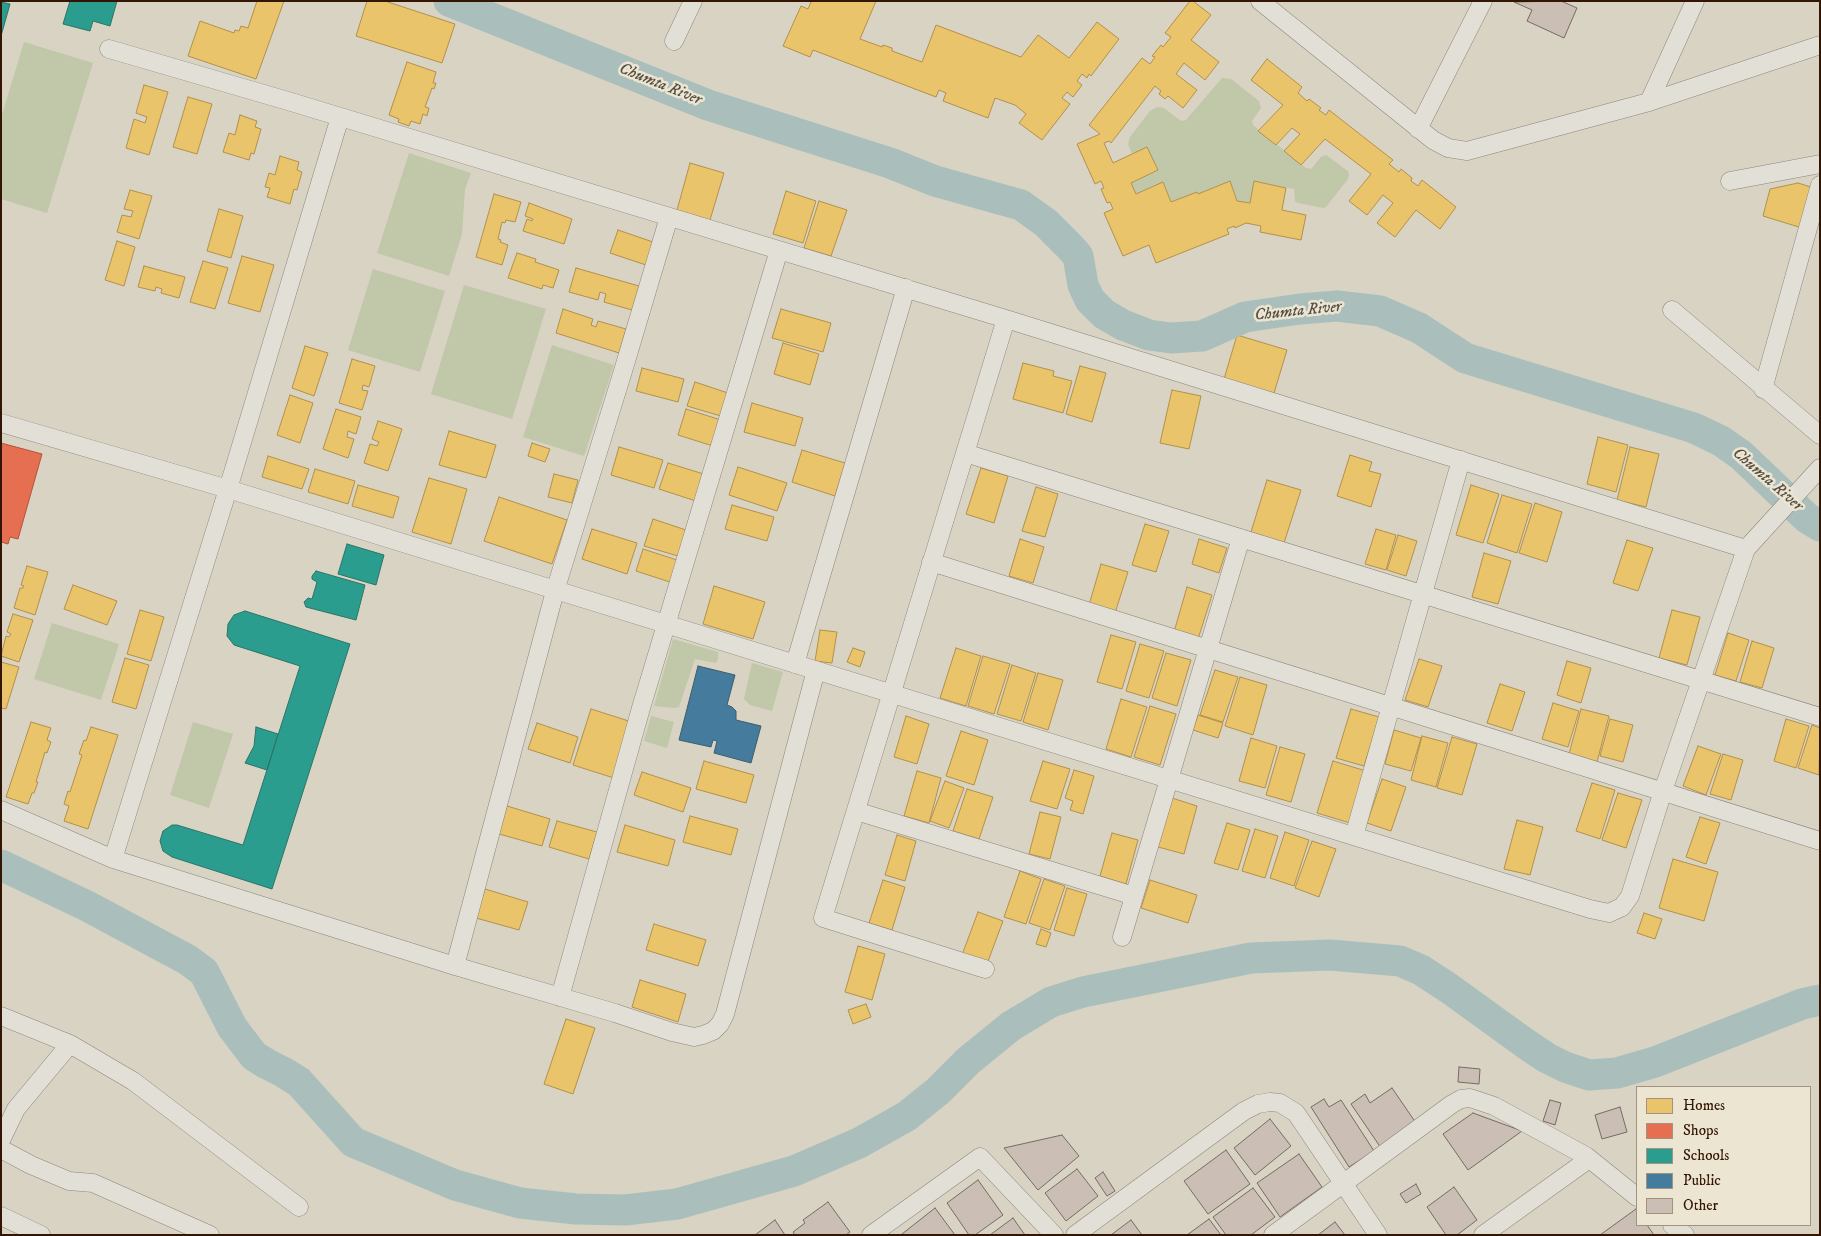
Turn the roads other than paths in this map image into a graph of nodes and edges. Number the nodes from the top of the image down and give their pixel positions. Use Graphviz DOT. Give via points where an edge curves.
graph roads {
  1 [pos="693,1"];
  2 [pos="1483,1"];
  3 [pos="1694,1"];
  4 [pos="1269,5"];
  5 [pos="674,42"];
  6 [pos="1820,45"];
  7 [pos="109,49"];
  8 [pos="1649,102"];
  9 [pos="340,117"];
  10 [pos="1418,129"];
  11 [pos="1820,164"];
  12 [pos="1730,181"];
  13 [pos="1820,184"];
  14 [pos="669,216"];
  15 [pos="779,250"];
  16 [pos="906,288"];
  17 [pos="1672,310"];
  18 [pos="1006,319"];
  19 [pos="1763,389"];
  20 [pos="1,423"];
  21 [pos="1820,436"];
  22 [pos="965,453"];
  23 [pos="1461,460"];
  24 [pos="1820,468"];
  25 [pos="228,489"];
  26 [pos="1241,538"];
  27 [pos="1746,549"];
  28 [pos="932,562"];
  29 [pos="555,591"];
  30 [pos="1423,594"];
  31 [pos="666,625"];
  32 [pos="1208,649"];
  33 [pos="795,664"];
  34 [pos="816,670"];
  35 [pos="1701,680"];
  36 [pos="891,694"];
  37 [pos="1391,706"];
  38 [pos="1820,717"];
  39 [pos="1169,779"];
  40 [pos="1663,791"];
  41 [pos="1,810"];
  42 [pos="856,811"];
  43 [pos="1354,836"];
  44 [pos="1820,840"];
  45 [pos="113,859"];
  46 [pos="1134,896"];
  47 [pos="1122,937"];
  48 [pos="455,966"];
  49 [pos="985,969"];
  50 [pos="560,997"];
  51 [pos="1,1016"];
  52 [pos="70,1044"];
  53 [pos="1,1140"];
  54 [pos="1,1149"];
  55 [pos="1590,1159"];
  56 [pos="1343,1184"];
  57 [pos="1636,1196"];
  58 [pos="299,1208"];
  59 [pos="1,1216"];
  60 [pos="41,1235"];
  61 [pos="210,1235"];
  62 [pos="871,1235"];
  63 [pos="1054,1235"];
  64 [pos="1075,1235"];
  65 [pos="1273,1235"];
  66 [pos="1378,1235"];
  67 [pos="1483,1235"];
  1 -- 5 [label="street"];
  2 -- 10 [label="street"];
  3 -- 8 [label="street"];
  4 -- 10 [label="street"];
  6 -- 8 [label="street"];
  7 -- 9 [label="street"];
  8 -- 10 [label="street" via="1467,151 1440,145"];
  9 -- 14 [label="street"];
  9 -- 25 [label="street"];
  11 -- 12 [label="street"];
  13 -- 19 [label="street"];
  14 -- 15 [label="street"];
  14 -- 29 [label="street"];
  15 -- 16 [label="street"];
  15 -- 31 [label="street"];
  16 -- 18 [label="street"];
  16 -- 33 [label="street"];
  17 -- 19 [label="street"];
  18 -- 22 [label="street"];
  18 -- 23 [label="street"];
  19 -- 21 [label="street"];
  20 -- 25 [label="street"];
  22 -- 26 [label="street"];
  22 -- 28 [label="street"];
  23 -- 27 [label="street"];
  23 -- 30 [label="street"];
  24 -- 27 [label="street"];
  25 -- 29 [label="street"];
  25 -- 45 [label="street"];
  26 -- 30 [label="street"];
  26 -- 32 [label="street"];
  27 -- 35 [label="street"];
  28 -- 32 [label="street"];
  28 -- 36 [label="street"];
  29 -- 31 [label="street"];
  29 -- 48 [label="street"];
  30 -- 35 [label="street"];
  30 -- 37 [label="street"];
  31 -- 33 [label="street"];
  31 -- 50 [label="street"];
  32 -- 37 [label="street"];
  32 -- 39 [label="street"];
  33 -- 34 [label="street"];
  34 -- 36 [label="street"];
  34 -- 50 [label="street" via="720,1024 703,1035 686,1036"];
  35 -- 38 [label="street"];
  35 -- 40 [label="street"];
  36 -- 39 [label="street"];
  36 -- 42 [label="street"];
  37 -- 40 [label="street"];
  37 -- 43 [label="street"];
  39 -- 43 [label="street"];
  39 -- 46 [label="street"];
  40 -- 43 [label="street" via="1630,896 1622,908 1609,913"];
  40 -- 44 [label="street"];
  41 -- 45 [label="street"];
  42 -- 46 [label="street"];
  42 -- 49 [label="street" via="823,918"];
  45 -- 48 [label="street"];
  46 -- 47 [label="street"];
  48 -- 50 [label="street"];
  51 -- 52 [label="street"];
  52 -- 53 [label="street" via="16,1109"];
  52 -- 58 [label="street" via="133,1081"];
  54 -- 61 [label="street" via="31,1166 69,1181 94,1184"];
  55 -- 56 [label="street" via="1494,1106 1470,1098 1452,1104"];
  55 -- 57 [label="street"];
  55 -- 67 [label="street"];
  56 -- 64 [label="street" via="1296,1113 1280,1103 1258,1104"];
  56 -- 65 [label="street"];
  56 -- 66 [label="street"];
  59 -- 60 [label="street"];
  62 -- 63 [label="street" via="980,1157"];
}
